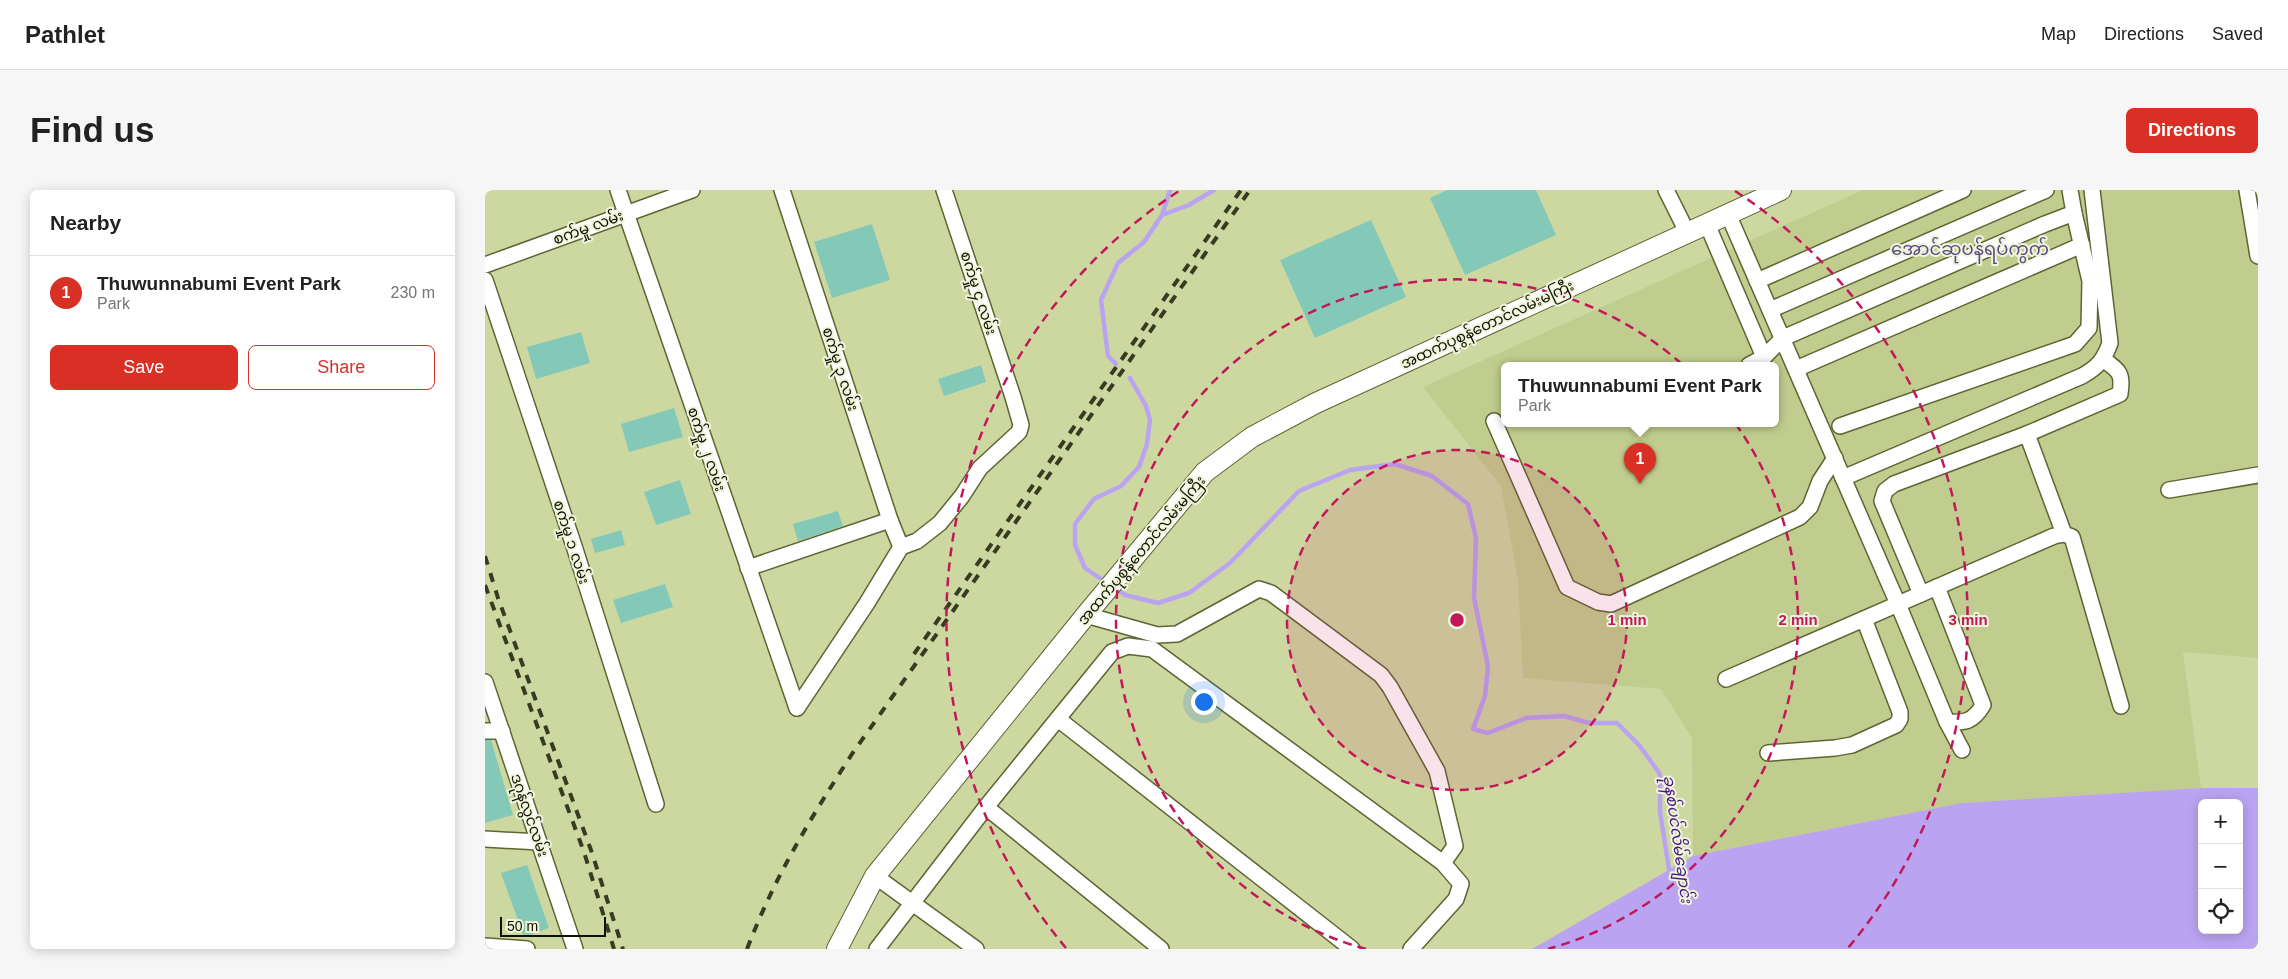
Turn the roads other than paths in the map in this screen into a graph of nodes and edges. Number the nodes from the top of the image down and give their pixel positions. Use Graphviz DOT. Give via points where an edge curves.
graph roads {
  1 [pos="618,190"];
  2 [pos="692,190"];
  3 [pos="782,190"];
  4 [pos="944,190"];
  5 [pos="1666,190"];
  6 [pos="1781,190"];
  7 [pos="1963,190"];
  8 [pos="2045,190"];
  9 [pos="2070,190"];
  10 [pos="2092,190"];
  11 [pos="2247,190"];
  12 [pos="625,213"];
  13 [pos="2074,213"];
  14 [pos="1728,214"];
  15 [pos="1707,224"];
  16 [pos="1687,232"];
  17 [pos="2081,244"];
  18 [pos="2258,256"];
  19 [pos="485,264"];
  20 [pos="485,280"];
  21 [pos="1757,281"];
  22 [pos="1770,310"];
  23 [pos="1783,338"];
  24 [pos="1764,357"];
  25 [pos="2104,360"];
  26 [pos="1755,362"];
  27 [pos="1797,369"];
  28 [pos="1494,421"];
  29 [pos="1840,426"];
  30 [pos="2027,434"];
  31 [pos="1835,458"];
  32 [pos="2258,475"];
  33 [pos="1843,478"];
  34 [pos="2169,490"];
  35 [pos="890,520"];
  36 [pos="2064,534"];
  37 [pos="901,547"];
  38 [pos="748,568"];
  39 [pos="1937,587"];
  40 [pos="1921,594"];
  41 [pos="1898,604"];
  42 [pos="1086,615"];
  43 [pos="1864,619"];
  44 [pos="1726,679"];
  45 [pos="485,682"];
  46 [pos="2121,706"];
  47 [pos="1057,719"];
  48 [pos="1947,722"];
  49 [pos="485,731"];
  50 [pos="502,731"];
  51 [pos="1962,750"];
  52 [pos="1768,753"];
  53 [pos="656,804"];
  54 [pos="987,807"];
  55 [pos="485,839"];
  56 [pos="539,842"];
  57 [pos="1443,863"];
  58 [pos="875,876"];
  59 [pos="913,902"];
  60 [pos="485,946"];
  61 [pos="527,949"];
  62 [pos="575,949"];
  63 [pos="837,949"];
  64 [pos="877,949"];
  65 [pos="976,949"];
  66 [pos="1161,949"];
  67 [pos="1352,949"];
  68 [pos="1411,949"];
  1 -- 12 [label="street, စက်မှု ၂ လမ်း"];
  2 -- 12 [label="street, စက်မှု လမ်း"];
  3 -- 35 [label="street, စက်မှု ၃ လမ်း"];
  4 -- 37 [label="street, စက်မှု ၄ လမ်း" via="1021,425 1016,436 980,468 940,523 917,541"];
  5 -- 16 [label="street"];
  6 -- 14 [label="main road, အထက်ပုစွန်တောင်လမ်းမကြီး"];
  7 -- 21 [label="street"];
  8 -- 22 [label="street"];
  9 -- 13 [label="street"];
  10 -- 25 [label="street" via="2110,343"];
  11 -- 18 [label="street"];
  12 -- 19 [label="street, စက်မှု လမ်း"];
  12 -- 38 [label="street, စက်မှု ၂ လမ်း"];
  13 -- 17 [label="street"];
  13 -- 23 [label="street"];
  14 -- 15 [label="main road, အထက်ပုစွန်တောင်လမ်းမကြီး"];
  14 -- 21 [label="street"];
  15 -- 16 [label="main road, အထက်ပုစွန်တောင်လမ်းမကြီး"];
  15 -- 24 [label="street"];
  16 -- 42 [label="main road, အထက်ပုစွန်တောင်လမ်းမကြီး" via="1316,403 1252,438 1205,472"];
  17 -- 27 [label="street"];
  17 -- 29 [label="street" via="2089,281 2090,318 2089,328 2075,344"];
  20 -- 53 [label="street, စက်မှု ၁ လမ်း"];
  21 -- 22 [label="street"];
  22 -- 23 [label="street"];
  23 -- 24 [label="street"];
  23 -- 27 [label="street"];
  24 -- 26 [label="street"];
  25 -- 30 [label="street" via="2118,370 2122,381 2120,394"];
  25 -- 33 [label="street" via="2082,376"];
  27 -- 31 [label="street"];
  28 -- 31 [label="street" via="1567,587 1598,602 1611,604 1800,517 1810,507 1820,481"];
  30 -- 36 [label="street"];
  30 -- 40 [label="street" via="1894,484 1885,491 1882,501"];
  31 -- 33 [label="street"];
  32 -- 34 [label="street"];
  33 -- 41 [label="street"];
  35 -- 37 [label="street, စက်မှု ၃ လမ်း"];
  35 -- 38 [label="street"];
  36 -- 39 [label="street"];
  36 -- 46 [label="street" via="2072,536"];
  37 -- 38 [label="street, စက်မှု ၂ လမ်း" via="797,708"];
  39 -- 40 [label="street"];
  39 -- 48 [label="street" via="1983,705 1969,720"];
  40 -- 41 [label="street"];
  41 -- 43 [label="street"];
  41 -- 48 [label="street"];
  42 -- 57 [label="street" via="1157,635 1177,634 1259,589 1271,593 1381,675 1390,687 1437,771 1455,846"];
  42 -- 58 [label="main road, အထက်ပုစွန်တောင်လမ်းမကြီး"];
  43 -- 44 [label="street"];
  43 -- 52 [label="street" via="1900,719 1895,725 1852,745"];
  45 -- 50 [label="street, ဒဂုန်လွင်လမ်း"];
  47 -- 54 [label="street"];
  47 -- 57 [label="street" via="1112,652 1128,646 1152,649"];
  47 -- 67 [label="street"];
  48 -- 51 [label="street"];
  49 -- 50 [label="street"];
  50 -- 56 [label="street, ဒဂုန်လွင်လမ်း"];
  54 -- 59 [label="street"];
  54 -- 66 [label="street"];
  55 -- 56 [label="street"];
  56 -- 62 [label="street, ဒဂုန်လွင်လမ်း"];
  57 -- 68 [label="street" via="1461,884 1456,899"];
  58 -- 59 [label="street"];
  58 -- 63 [label="main road, အထက်ပုစွန်တောင်လမ်းမကြီး"];
  59 -- 64 [label="street"];
  59 -- 65 [label="street"];
  60 -- 61 [label="street"];
}
